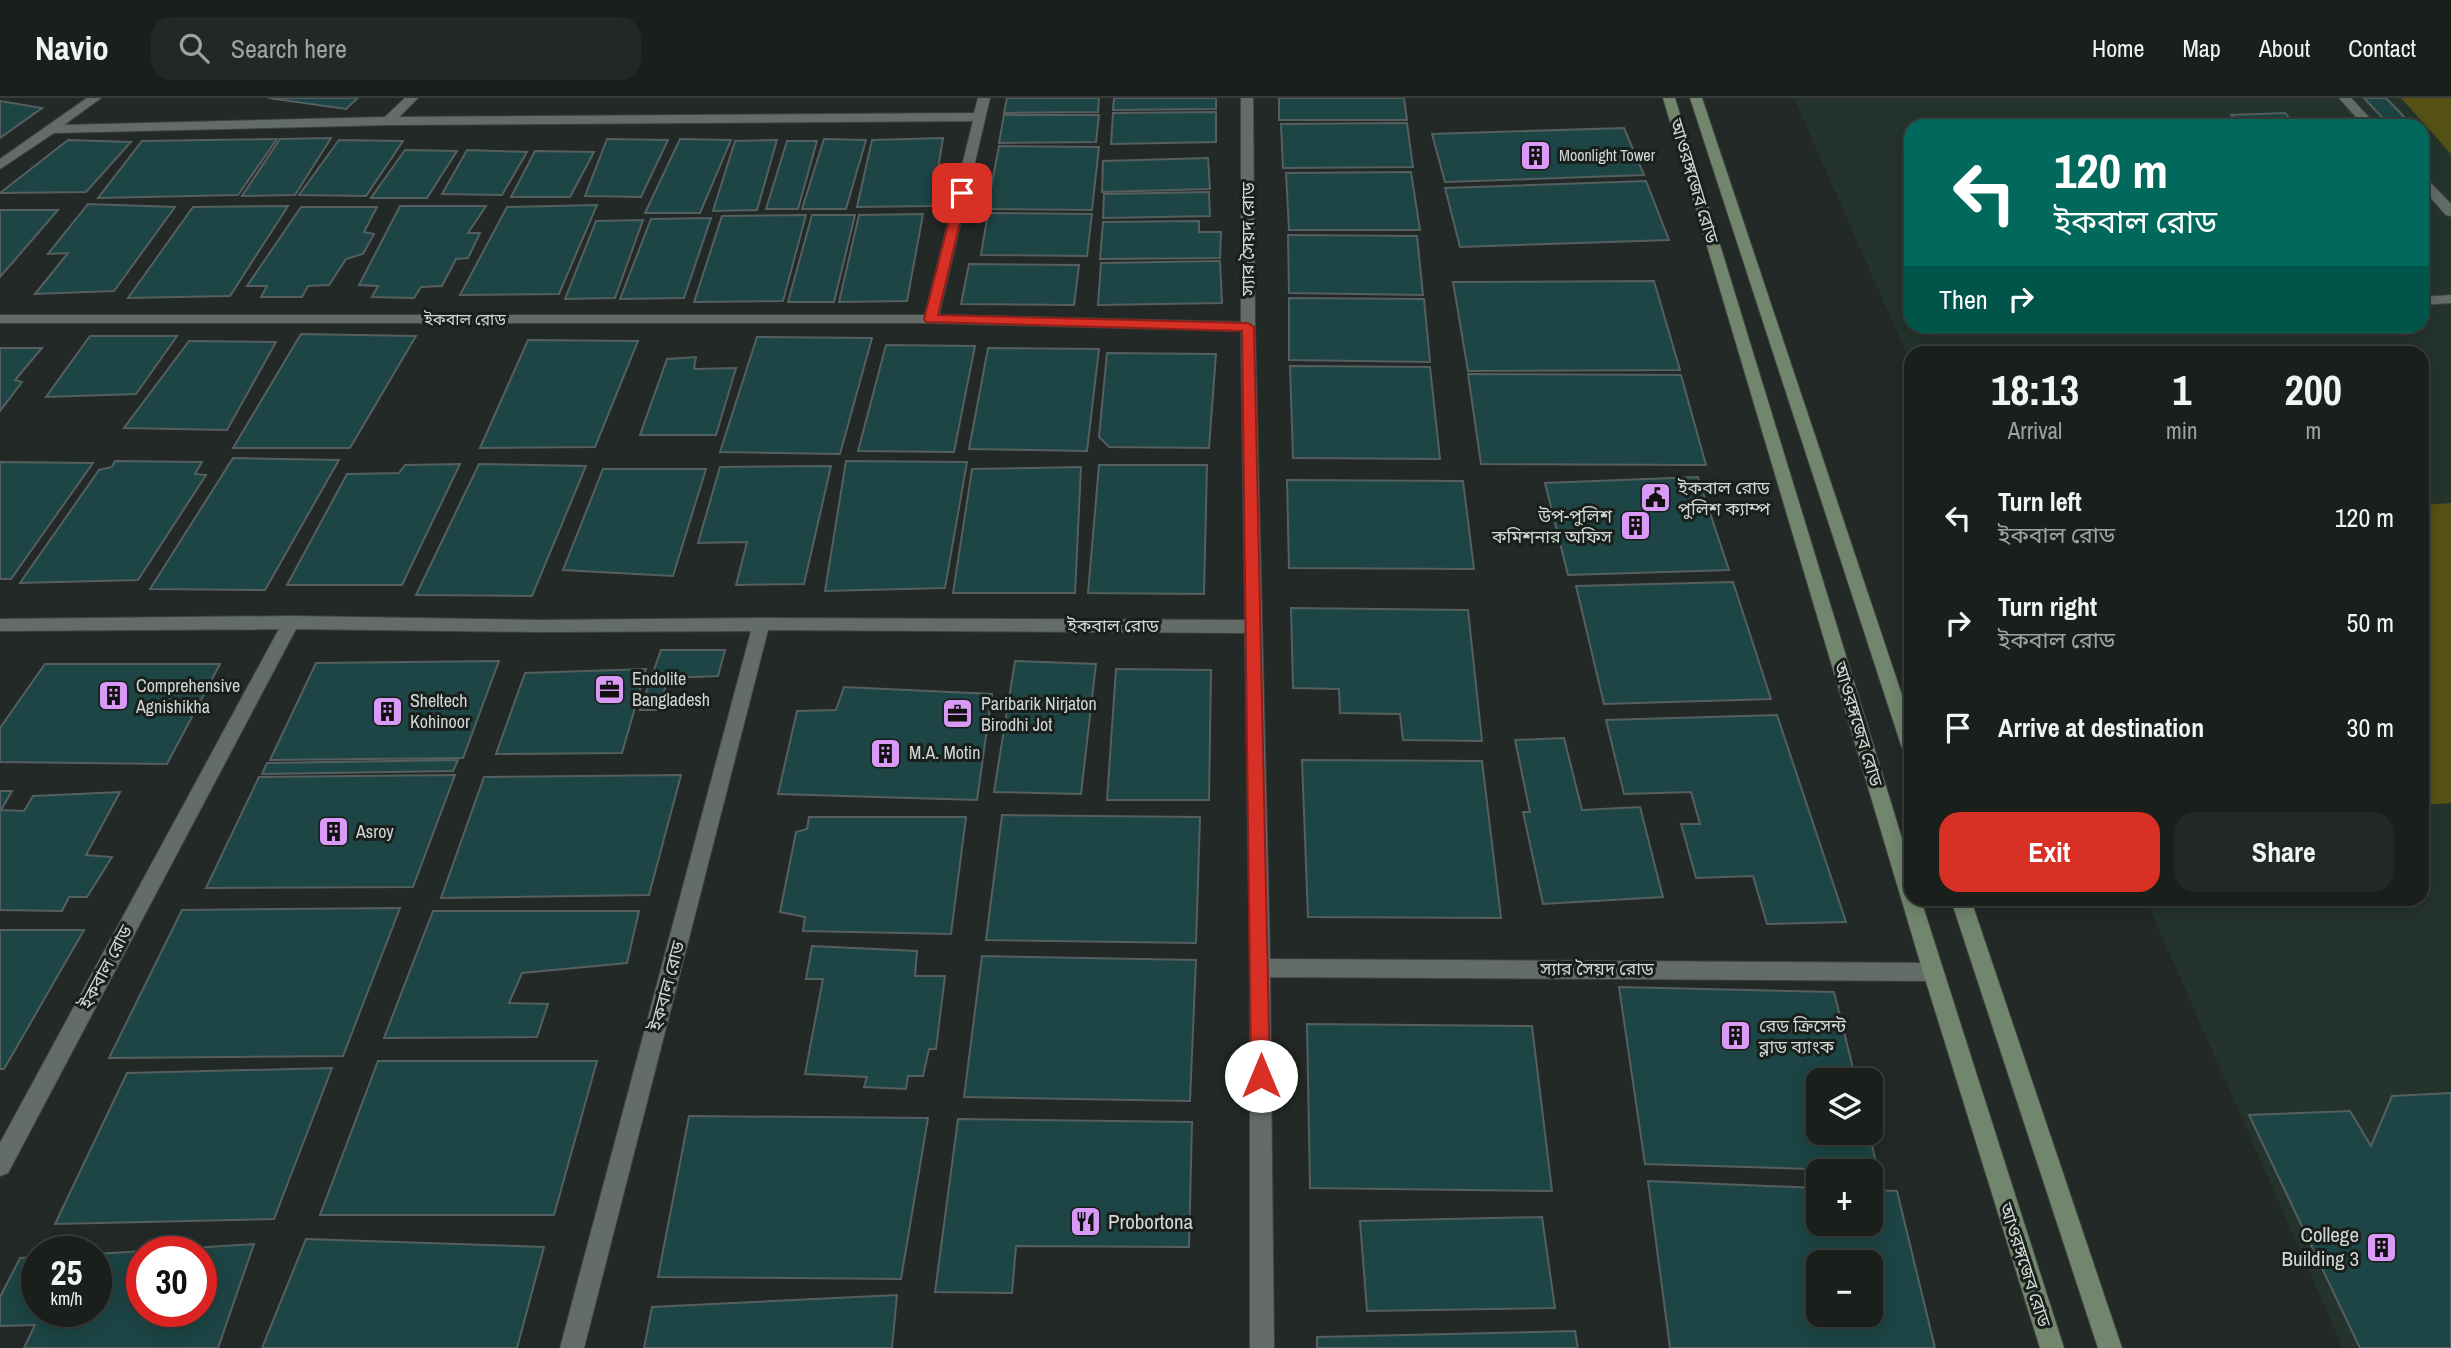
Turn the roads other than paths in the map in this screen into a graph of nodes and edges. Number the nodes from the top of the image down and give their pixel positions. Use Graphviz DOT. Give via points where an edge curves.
graph roads {
  1 [pos="95,98"];
  2 [pos="412,98"];
  3 [pos="984,98"];
  4 [pos="1247,98"];
  5 [pos="1669,98"];
  6 [pos="1696,98"];
  7 [pos="2345,98"];
  8 [pos="980,117"];
  9 [pos="2364,119"];
  10 [pos="388,121"];
  11 [pos="1678,127"];
  12 [pos="1706,127"];
  13 [pos="50,129"];
  14 [pos="0,165"];
  15 [pos="2429,188"];
  16 [pos="2451,212"];
  17 [pos="2451,299"];
  18 [pos="2429,300"];
  19 [pos="0,319"];
  20 [pos="931,319"];
  21 [pos="1248,327"];
  22 [pos="291,622"];
  23 [pos="761,624"];
  24 [pos="0,625"];
  25 [pos="1254,627"];
  26 [pos="1904,727"];
  27 [pos="1904,876"];
  28 [pos="1913,906"];
  29 [pos="1963,906"];
  30 [pos="1260,968"];
  31 [pos="1933,972"];
  32 [pos="0,1165"];
  33 [pos="572,1348"];
  34 [pos="1262,1348"];
  35 [pos="2052,1348"];
  36 [pos="2110,1348"];
  1 -- 13 [label="street"];
  2 -- 10 [label="street"];
  3 -- 8 [label="street"];
  4 -- 21 [label="street, স্যার সৈয়দ রোড"];
  5 -- 11 [label="street, আওরঙ্গজেব রোড"];
  6 -- 12 [label="street, আওরঙ্গজেব রোড"];
  7 -- 9 [label="street"];
  8 -- 10 [label="street"];
  8 -- 20 [label="street"];
  10 -- 13 [label="street"];
  11 -- 12 [label="street"];
  11 -- 27 [label="street, আওরঙ্গজেব রোড"];
  12 -- 26 [label="street, আওরঙ্গজেব রোড"];
  13 -- 14 [label="street"];
  15 -- 16 [label="street"];
  17 -- 18 [label="street"];
  19 -- 20 [label="street, ইকবাল রোড"];
  20 -- 21 [label="street, ইকবাল রোড"];
  21 -- 25 [label="street, স্যার সৈয়দ রোড"];
  22 -- 23 [label="street, ইকবাল রোড"];
  22 -- 24 [label="street, ইকবাল রোড"];
  22 -- 32 [label="street, ইকবাল রোড"];
  23 -- 25 [label="street, ইকবাল রোড"];
  23 -- 33 [label="street, ইকবাল রোড"];
  25 -- 30 [label="street, স্যার সৈয়দ রোড"];
  28 -- 31 [label="street, আওরঙ্গজেব রোড"];
  29 -- 36 [label="street"];
  30 -- 31 [label="street, স্যার সৈয়দ রোড"];
  30 -- 34 [label="street, স্যার সৈয়দ রোড"];
  31 -- 35 [label="street, আওরঙ্গজেব রোড"];
}
